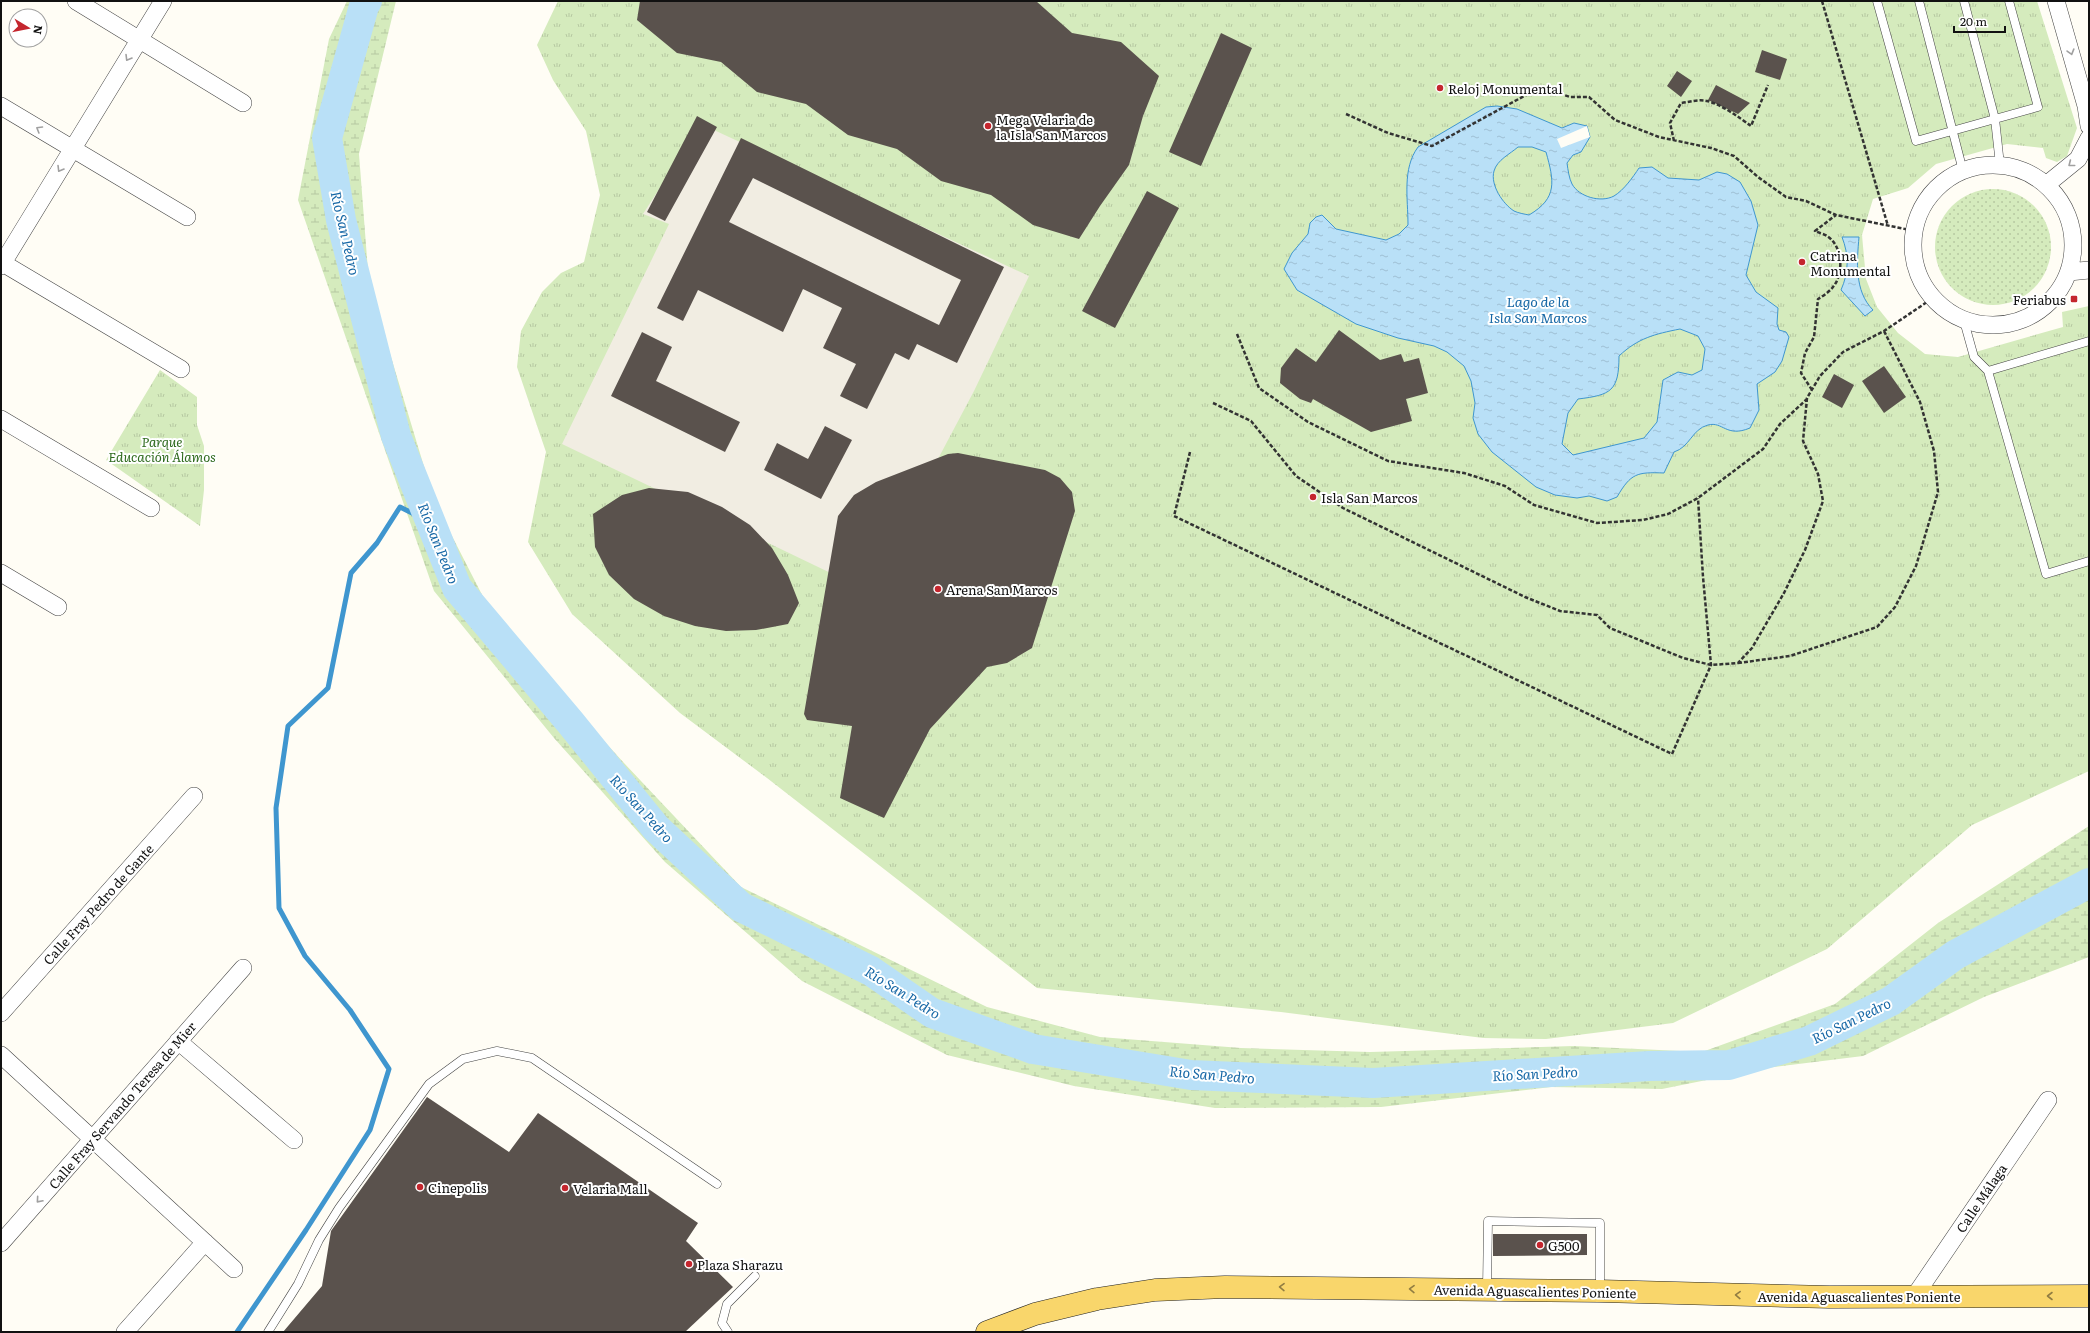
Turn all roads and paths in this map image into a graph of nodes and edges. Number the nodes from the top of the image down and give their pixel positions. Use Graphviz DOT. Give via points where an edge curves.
graph roads {
  1 [pos="76,1"];
  2 [pos="163,1"];
  3 [pos="1822,1"];
  4 [pos="1877,1"];
  5 [pos="1919,1"];
  6 [pos="1964,1"];
  7 [pos="2009,1"];
  8 [pos="2056,1"];
  9 [pos="140,39"];
  10 [pos="1768,85"];
  11 [pos="243,103"];
  12 [pos="1,106"];
  13 [pos="1346,114"];
  14 [pos="1995,119"];
  15 [pos="2089,126"];
  16 [pos="1953,131"];
  17 [pos="2089,138"];
  18 [pos="1674,141"];
  19 [pos="73,149"];
  20 [pos="2000,165"];
  21 [pos="1963,171"];
  22 [pos="2046,185"];
  23 [pos="1836,215"];
  24 [pos="187,217"];
  25 [pos="1888,226"];
  26 [pos="1914,231"];
  27 [pos="2,264"];
  28 [pos="2089,270"];
  29 [pos="2069,272"];
  30 [pos="1933,298"];
  31 [pos="1964,321"];
  32 [pos="1884,331"];
  33 [pos="1237,334"];
  34 [pos="2089,341"];
  35 [pos="181,369"];
  36 [pos="1988,371"];
  37 [pos="1812,390"];
  38 [pos="1807,398"];
  39 [pos="1212,403"];
  40 [pos="1,419"];
  41 [pos="1190,452"];
  42 [pos="1698,498"];
  43 [pos="151,508"];
  44 [pos="2089,561"];
  45 [pos="1,573"];
  46 [pos="58,607"];
  47 [pos="1738,662"];
  48 [pos="1712,665"];
  49 [pos="194,796"];
  50 [pos="243,968"];
  51 [pos="1,1013"];
  52 [pos="178,1041"];
  53 [pos="1,1055"];
  54 [pos="2048,1100"];
  55 [pos="93,1139"];
  56 [pos="294,1140"];
  57 [pos="717,1184"];
  58 [pos="205,1242"];
  59 [pos="1,1243"];
  60 [pos="234,1269"];
  61 [pos="755,1276"];
  62 [pos="1486,1290"];
  63 [pos="1600,1291"];
  64 [pos="2086,1292"];
  65 [pos="1914,1296"];
  66 [pos="125,1332"];
  67 [pos="268,1332"];
  68 [pos="728,1332"];
  69 [pos="987,1332"];
  1 -- 9 [label="street"];
  2 -- 9 [label="street"];
  3 -- 25 [label="path"];
  4 -- 16 [label="lane" via="1916,141"];
  5 -- 16 [label="lane"];
  6 -- 14 [label="lane"];
  7 -- 14 [label="lane" via="2038,107"];
  8 -- 15 [label="street, one-way" via="2086,106"];
  9 -- 11 [label="street"];
  9 -- 19 [label="street, one-way"];
  10 -- 18 [label="path" via="1751,126 1708,101 1681,103 1670,123"];
  19 -- 12 [label="street, one-way"];
  13 -- 18 [label="path" via="1388,133 1432,146 1526,95 1546,89 1570,97 1589,97 1615,120"];
  14 -- 16 [label="lane"];
  14 -- 20 [label="lane"];
  16 -- 21 [label="lane"];
  17 -- 22 [label="street, one-way" via="2078,159"];
  18 -- 23 [label="path" via="1711,148 1734,156 1786,197 1806,201"];
  19 -- 24 [label="street"];
  19 -- 27 [label="street, one-way"];
  20 -- 21 [label="street" via="1975,167"];
  20 -- 22 [label="street" via="2025,171"];
  21 -- 26 [label="street" via="1951,176 1932,193 1918,215"];
  22 -- 29 [label="street" via="2062,203 2071,225 2073,249"];
  23 -- 25 [label="path"];
  23 -- 37 [label="path" via="1815,231 1828,236 1836,246 1840,261 1839,278 1833,288 1818,299 1814,337 1805,353 1801,373"];
  25 -- 26 [label="path"];
  26 -- 30 [label="street" via="1915,266 1925,289"];
  27 -- 35 [label="street"];
  28 -- 29 [label="street"];
  29 -- 31 [label="street" via="2057,295 2038,312 2020,321 1989,326"];
  30 -- 31 [label="street" via="1942,308"];
  30 -- 32 [label="path"];
  31 -- 36 [label="lane" via="1974,358"];
  32 -- 37 [label="path" via="1843,352 1820,376"];
  32 -- 47 [label="path" via="1920,402 1934,451 1938,492 1916,566 1895,607 1877,627 1790,656"];
  33 -- 42 [label="path" via="1260,388 1308,422 1388,461 1464,473 1505,486 1534,505 1597,523 1643,520 1668,514"];
  34 -- 36 [label="lane"];
  36 -- 44 [label="lane" via="2046,574"];
  37 -- 38 [label="path"];
  38 -- 42 [label="path" via="1780,424 1763,449"];
  38 -- 47 [label="path" via="1803,441 1818,474 1823,501 1784,593 1752,648"];
  39 -- 48 [label="path" via="1251,421 1296,476 1343,508 1525,597 1560,610 1597,615 1610,628 1683,658"];
  40 -- 43 [label="street"];
  41 -- 48 [label="path" via="1174,516 1672,754"];
  42 -- 48 [label="path" via="1702,577"];
  45 -- 46 [label="street"];
  47 -- 48 [label="path"];
  49 -- 51 [label="street, Calle Fray Pedro de Gante"];
  50 -- 52 [label="street, Calle Fray Servando Teresa de Mier"];
  52 -- 55 [label="street, Calle Fray Servando Teresa de Mier"];
  52 -- 56 [label="street"];
  53 -- 55 [label="street"];
  54 -- 65 [label="street, Calle Málaga"];
  55 -- 58 [label="street"];
  55 -- 59 [label="street, Calle Fray Servando Teresa de Mier, one-way"];
  57 -- 67 [label="lane" via="532,1058 496,1050 463,1060 429,1084 338,1208 298,1284"];
  58 -- 60 [label="street"];
  58 -- 66 [label="street"];
  61 -- 68 [label="lane" via="727,1304 722,1323"];
  62 -- 63 [label="main road, Avenida Aguascalientes Poniente"];
  62 -- 63 [label="lane" via="1488,1221 1504,1221 1600,1223"];
  62 -- 69 [label="main road, Avenida Aguascalientes Poniente, one-way" via="1225,1287 1155,1290 1097,1299 1035,1314"];
  65 -- 63 [label="main road, Avenida Aguascalientes Poniente, one-way"];
  64 -- 65 [label="main road, Avenida Aguascalientes Poniente, one-way"];
}
